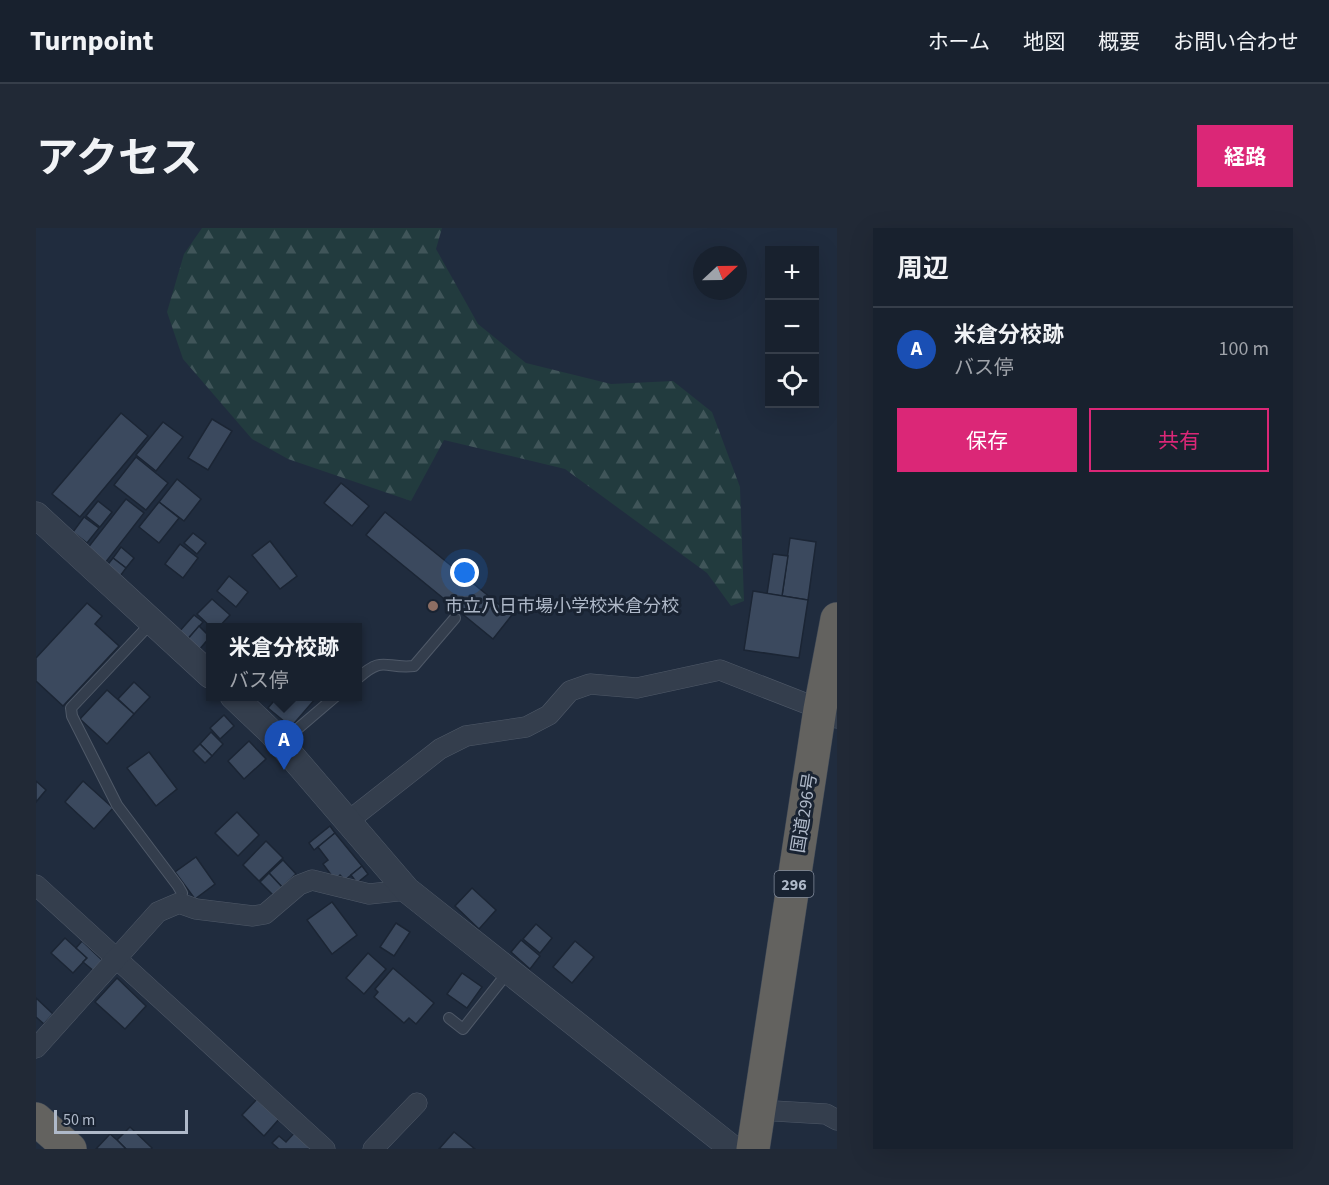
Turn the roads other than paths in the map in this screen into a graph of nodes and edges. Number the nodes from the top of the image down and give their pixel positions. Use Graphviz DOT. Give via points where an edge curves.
graph roads {
  1 [pos="36,515"];
  2 [pos="455,618"];
  3 [pos="837,620"];
  4 [pos="153,621"];
  5 [pos="206,671"];
  6 [pos="362,674"];
  7 [pos="238,701"];
  8 [pos="330,701"];
  9 [pos="829,713"];
  10 [pos="281,743"];
  11 [pos="347,822"];
  12 [pos="36,885"];
  13 [pos="407,890"];
  14 [pos="179,903"];
  15 [pos="116,958"];
  16 [pos="508,972"];
  17 [pos="449,1018"];
  18 [pos="36,1048"];
  19 [pos="417,1103"];
  20 [pos="759,1110"];
  21 [pos="36,1119"];
  22 [pos="837,1120"];
  23 [pos="69,1149"];
  24 [pos="325,1149"];
  25 [pos="373,1149"];
  26 [pos="733,1149"];
  27 [pos="753,1149"];
  1 -- 4 [label="street"];
  2 -- 6 [label="lane" via="414,666 382,663"];
  3 -- 9 [label="highway, 国道296号 / 296"];
  4 -- 5 [label="street"];
  4 -- 14 [label="lane" via="71,708 117,805 182,893"];
  7 -- 10 [label="street"];
  8 -- 10 [label="lane"];
  9 -- 11 [label="street" via="720,670 637,688 590,684 570,691 549,715 526,727 466,736 441,749"];
  9 -- 20 [label="highway, 国道296号 / 296"];
  10 -- 11 [label="street"];
  11 -- 13 [label="street"];
  12 -- 15 [label="street"];
  13 -- 14 [label="street" via="369,894 312,880 299,885 265,914 253,916"];
  13 -- 16 [label="street"];
  14 -- 15 [label="street" via="158,912"];
  15 -- 18 [label="street"];
  15 -- 24 [label="street"];
  16 -- 17 [label="lane" via="463,1029"];
  16 -- 26 [label="street"];
  19 -- 25 [label="street"];
  20 -- 22 [label="street" via="826,1114"];
  20 -- 27 [label="highway, 国道296号 / 296"];
  21 -- 23 [label="highway"];
}
